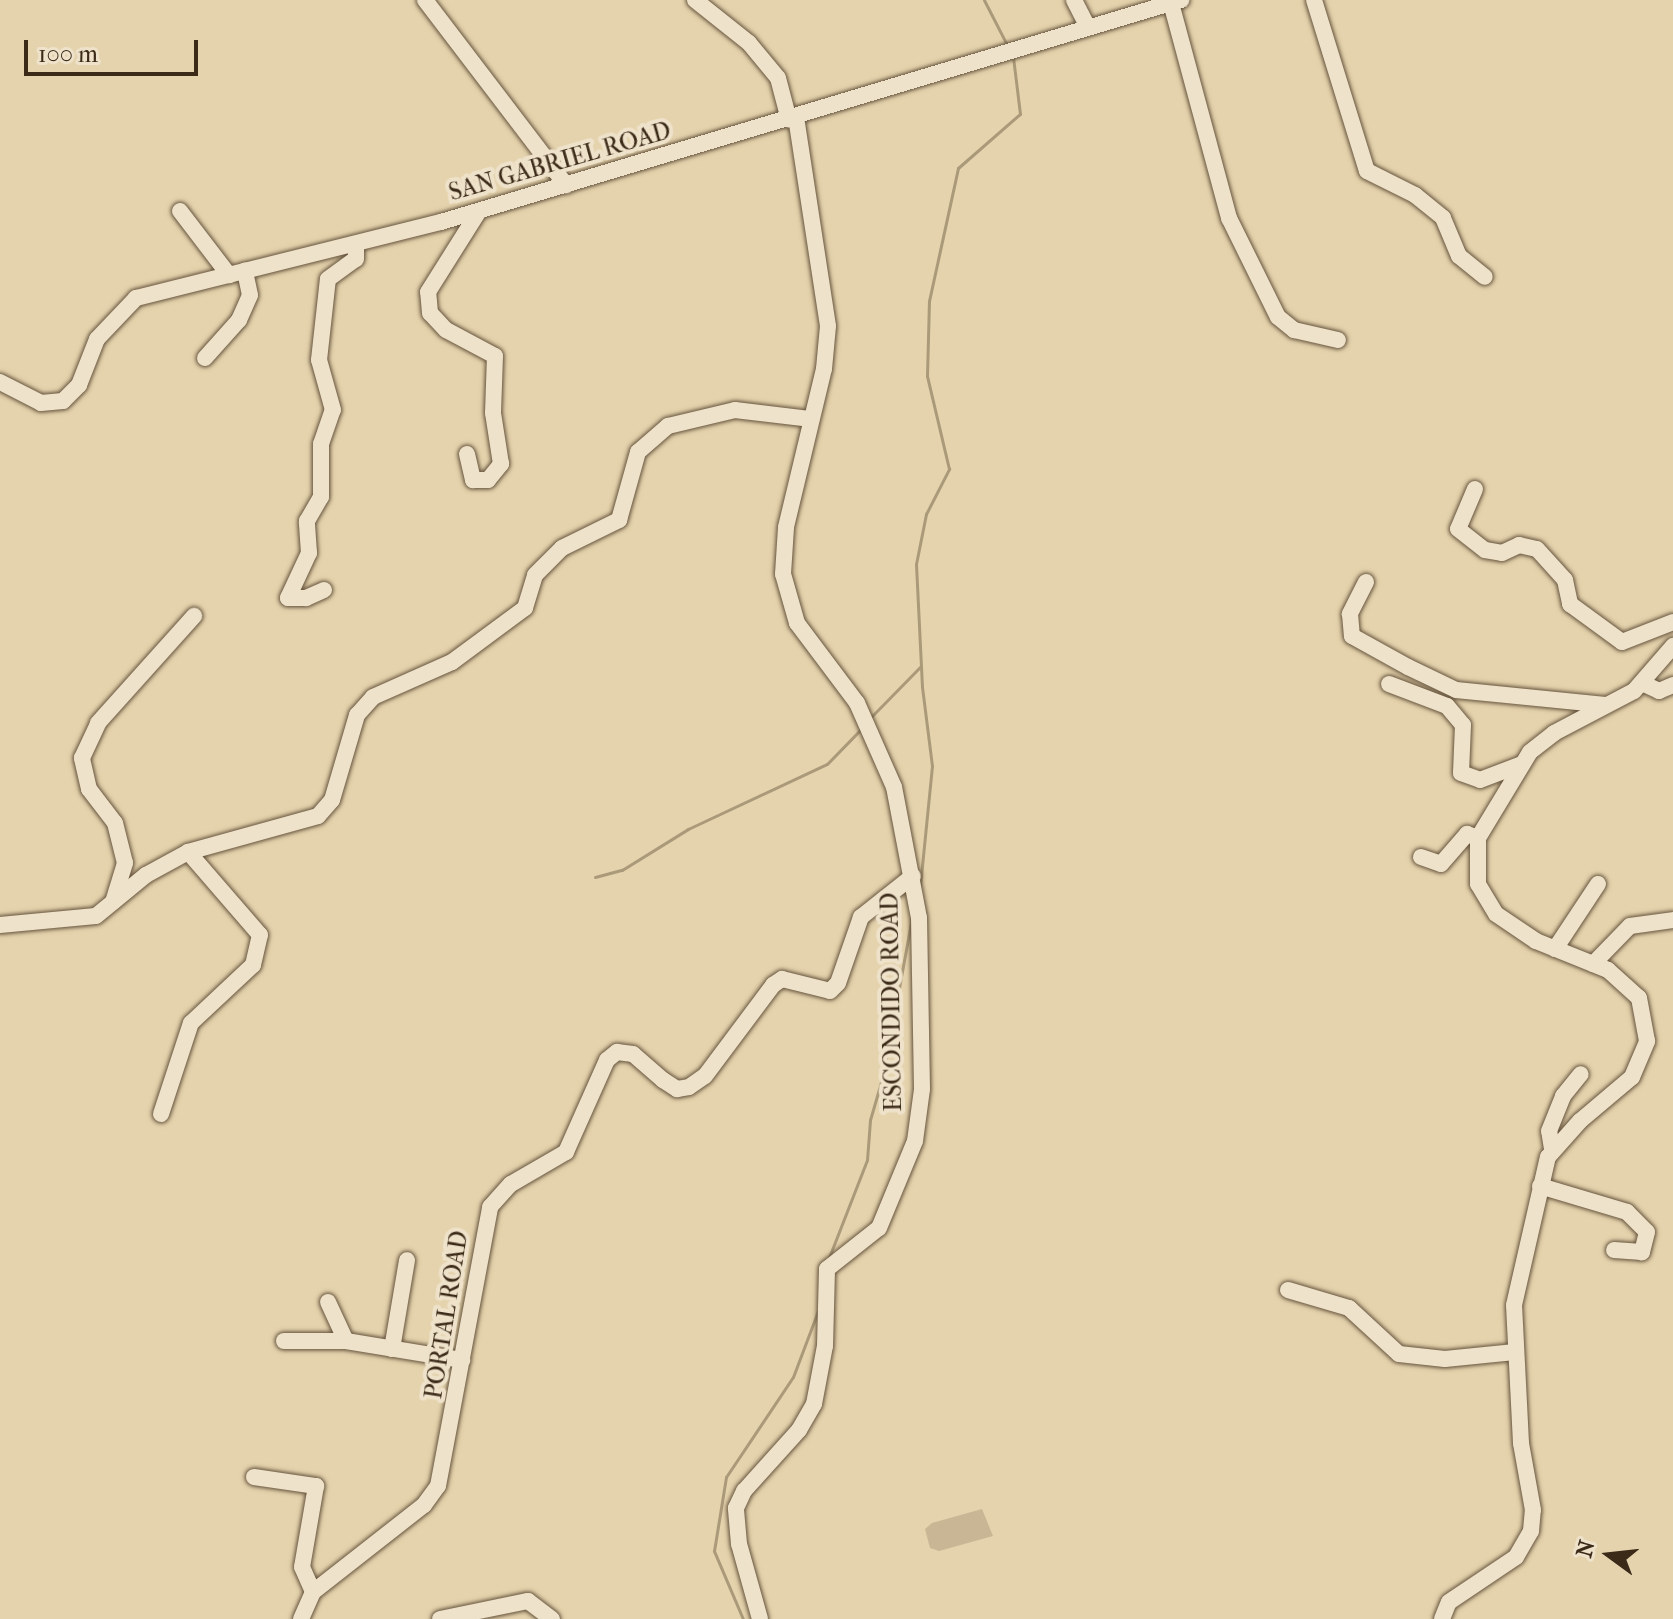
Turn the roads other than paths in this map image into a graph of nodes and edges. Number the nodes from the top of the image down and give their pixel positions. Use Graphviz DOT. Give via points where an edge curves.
graph roads {
  1 [pos="425,0"];
  2 [pos="695,0"];
  3 [pos="1074,0"];
  4 [pos="1314,0"];
  5 [pos="1176,2"];
  6 [pos="1088,28"];
  7 [pos="793,119"];
  8 [pos="566,185"];
  9 [pos="180,211"];
  10 [pos="479,211"];
  11 [pos="356,244"];
  12 [pos="237,273"];
  13 [pos="1485,277"];
  14 [pos="1338,340"];
  15 [pos="205,358"];
  16 [pos="0,382"];
  17 [pos="811,419"];
  18 [pos="467,454"];
  19 [pos="1475,489"];
  20 [pos="1366,582"];
  21 [pos="324,590"];
  22 [pos="194,616"];
  23 [pos="1673,622"];
  24 [pos="1673,646"];
  25 [pos="1642,683"];
  26 [pos="1389,684"];
  27 [pos="1673,685"];
  28 [pos="1607,705"];
  29 [pos="1522,764"];
  30 [pos="1478,838"];
  31 [pos="188,852"];
  32 [pos="1421,857"];
  33 [pos="913,876"];
  34 [pos="1598,884"];
  35 [pos="113,902"];
  36 [pos="1673,920"];
  37 [pos="0,925"];
  38 [pos="1555,949"];
  39 [pos="1593,964"];
  40 [pos="1581,1074"];
  41 [pos="161,1114"];
  42 [pos="1552,1149"];
  43 [pos="1540,1186"];
  44 [pos="1614,1250"];
  45 [pos="407,1260"];
  46 [pos="1288,1290"];
  47 [pos="328,1302"];
  48 [pos="284,1341"];
  49 [pos="346,1341"];
  50 [pos="392,1349"];
  51 [pos="1515,1352"];
  52 [pos="462,1360"];
  53 [pos="254,1477"];
  54 [pos="313,1592"];
  55 [pos="301,1619"];
  56 [pos="440,1619"];
  57 [pos="552,1619"];
  58 [pos="760,1619"];
  59 [pos="1442,1619"];
  1 -- 8 [label="street"];
  2 -- 7 [label="street, ESCONDIDO ROAD" via="749,43 778,78"];
  3 -- 6 [label="street"];
  4 -- 13 [label="street" via="1367,171 1415,195 1443,218 1459,256"];
  5 -- 6 [label="street, SAN GABRIEL ROAD"];
  5 -- 14 [label="street" via="1229,218 1278,317 1294,330"];
  6 -- 7 [label="street, SAN GABRIEL ROAD"];
  7 -- 8 [label="street, SAN GABRIEL ROAD"];
  7 -- 17 [label="street, ESCONDIDO ROAD" via="827,308 824,369"];
  8 -- 10 [label="street, SAN GABRIEL ROAD"];
  9 -- 12 [label="street"];
  10 -- 11 [label="street, SAN GABRIEL ROAD"];
  10 -- 18 [label="street" via="428,292 430,313 446,330 495,356 493,413 501,464 488,480 473,480"];
  11 -- 12 [label="street, SAN GABRIEL ROAD"];
  11 -- 21 [label="street" via="356,259 328,279 319,360 333,410 321,444 321,497 307,521 309,553 288,598"];
  12 -- 15 [label="street" via="250,295 239,320"];
  12 -- 16 [label="street, SAN GABRIEL ROAD" via="136,298 97,339 79,385 63,401 41,403"];
  17 -- 31 [label="street" via="735,410 668,426 638,452 619,520 562,548 535,575 525,608 452,662 373,697 357,715 332,800 318,816"];
  17 -- 33 [label="street, ESCONDIDO ROAD" via="786,527 785,587 804,635 857,703 881,749"];
  19 -- 23 [label="street" via="1458,529 1485,550 1502,553 1519,545 1537,549 1565,580 1570,604 1622,642"];
  20 -- 28 [label="street" via="1350,614 1352,636 1408,667 1456,690"];
  22 -- 35 [label="street" via="98,723 82,758 89,789 115,823 125,863"];
  24 -- 25 [label="street"];
  25 -- 27 [label="street" via="1659,691"];
  25 -- 28 [label="street"];
  26 -- 29 [label="street" via="1447,706 1463,725 1461,773 1480,780"];
  28 -- 29 [label="street" via="1544,739"];
  29 -- 30 [label="street"];
  30 -- 32 [label="street" via="1467,834 1441,864"];
  30 -- 38 [label="street" via="1478,884 1491,907 1510,926"];
  31 -- 35 [label="street" via="146,875"];
  31 -- 41 [label="street" via="260,935 253,965 191,1023"];
  33 -- 52 [label="street, PORTAL ROAD" via="861,917 838,983 830,991 782,979 773,985 705,1076 689,1087 677,1089 633,1054 617,1052 607,1060 566,1152 511,1184 490,1207"];
  33 -- 58 [label="street, ESCONDIDO ROAD" via="919,918 919,1124 879,1228 827,1269 825,1346 814,1404 736,1508 739,1544"];
  34 -- 38 [label="street"];
  35 -- 37 [label="street" via="96,916"];
  36 -- 39 [label="street" via="1630,926"];
  38 -- 39 [label="street"];
  39 -- 42 [label="street" via="1608,970 1639,998 1647,1041 1632,1077"];
  40 -- 42 [label="street" via="1563,1096 1549,1131"];
  42 -- 43 [label="street"];
  43 -- 44 [label="street" via="1627,1212 1647,1232 1642,1252"];
  43 -- 51 [label="street" via="1514,1305"];
  45 -- 50 [label="street"];
  46 -- 51 [label="street" via="1349,1308 1399,1354 1445,1359"];
  47 -- 49 [label="street"];
  48 -- 49 [label="street"];
  49 -- 50 [label="street"];
  50 -- 52 [label="street"];
  51 -- 59 [label="street" via="1531,1531 1516,1557 1449,1602"];
  52 -- 54 [label="street, PORTAL ROAD" via="438,1486 424,1505"];
  53 -- 54 [label="street" via="316,1486 302,1567"];
  54 -- 55 [label="street, PORTAL ROAD"];
  56 -- 57 [label="street" via="528,1601"];
}
